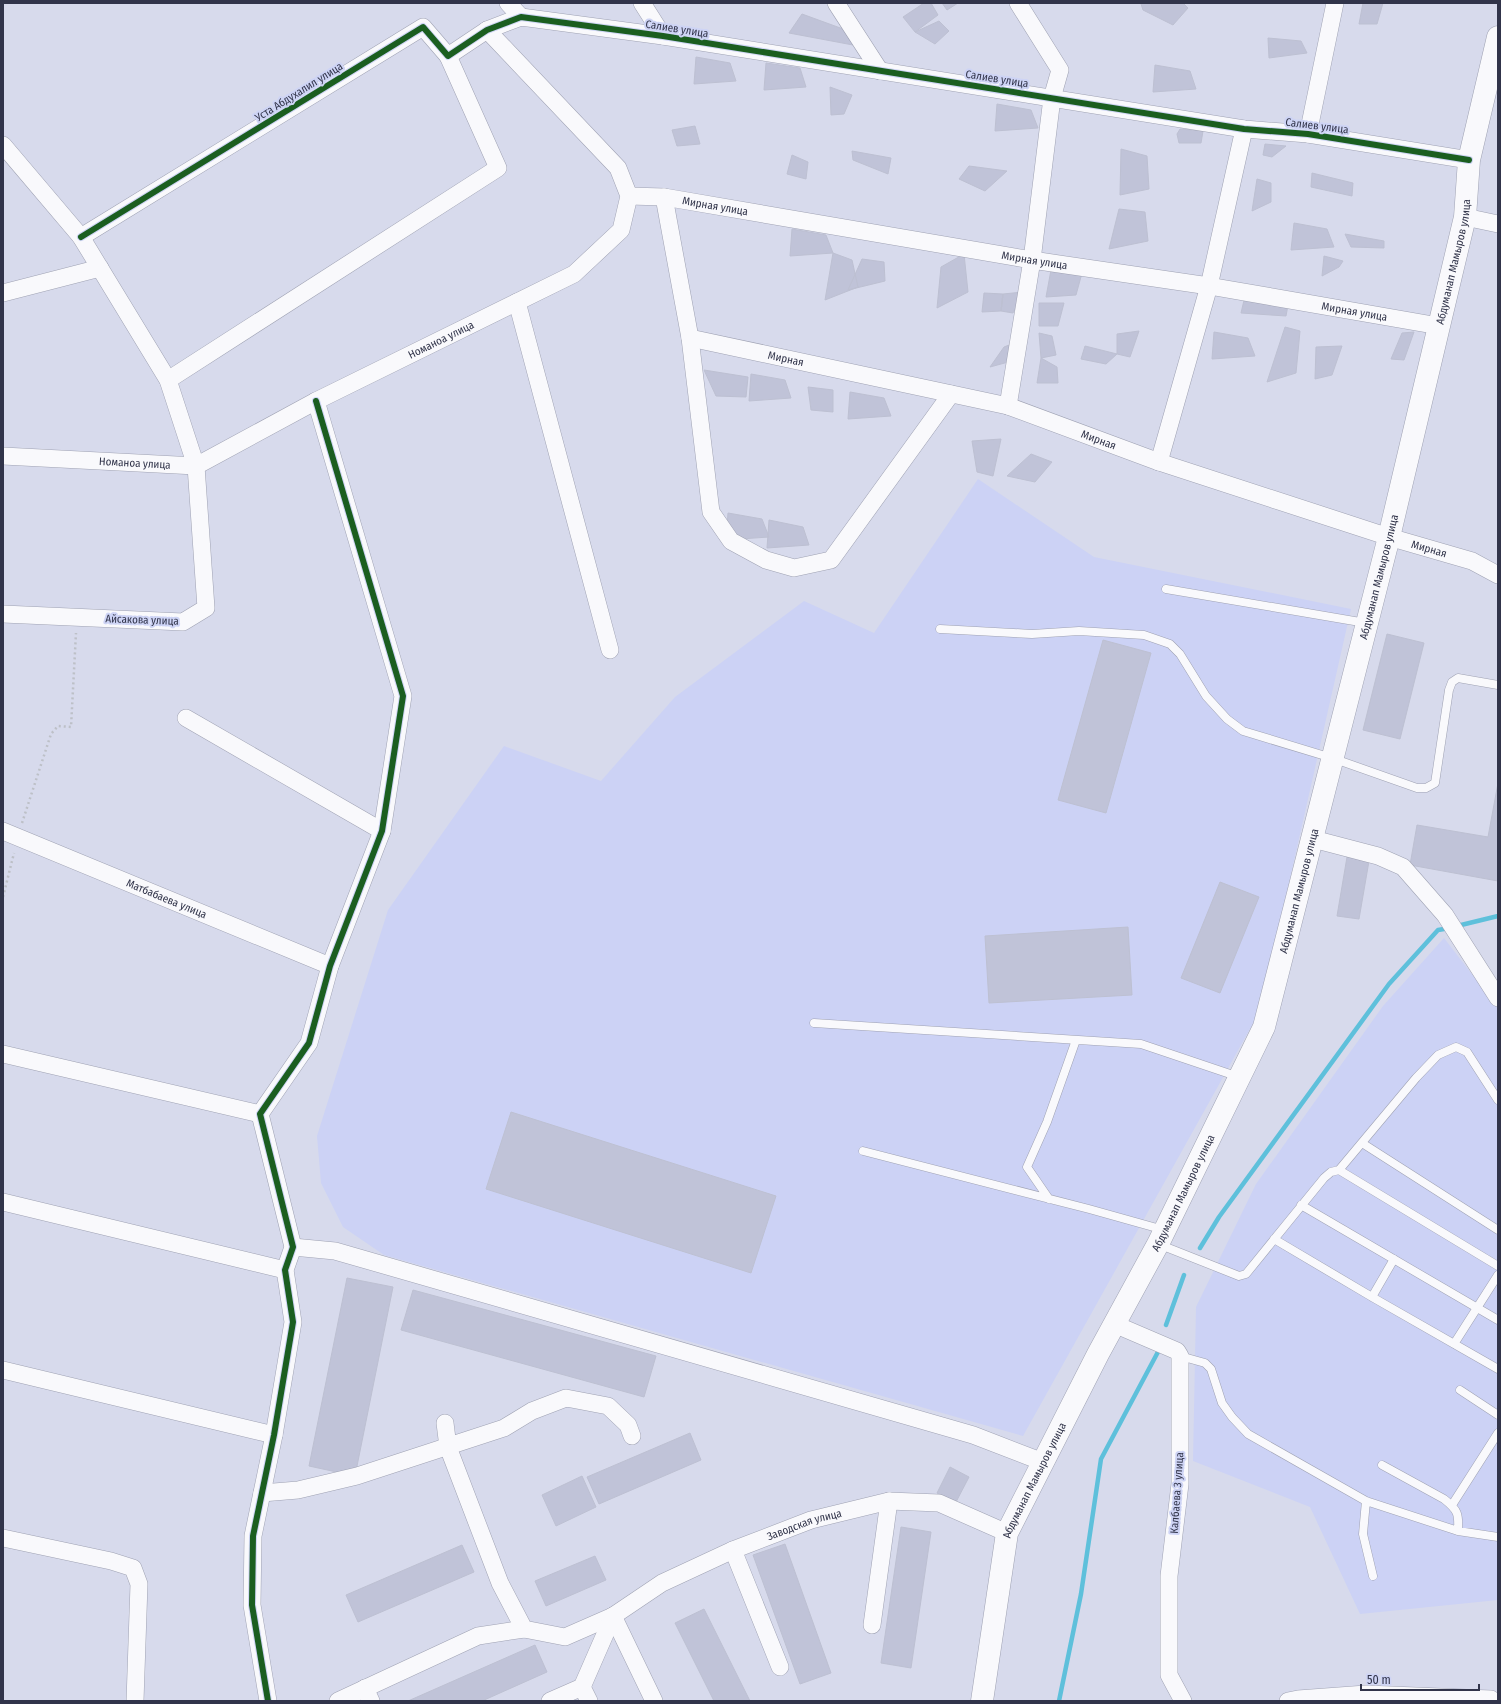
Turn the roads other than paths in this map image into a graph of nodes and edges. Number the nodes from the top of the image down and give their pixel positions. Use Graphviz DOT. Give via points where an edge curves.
graph roads {
  1 [pos="508,3"];
  2 [pos="642,3"];
  3 [pos="836,3"];
  4 [pos="1018,3"];
  5 [pos="1335,3"];
  6 [pos="521,17"];
  7 [pos="487,30"];
  8 [pos="662,36"];
  9 [pos="1498,37"];
  10 [pos="448,56"];
  11 [pos="880,71"];
  12 [pos="1052,98"];
  13 [pos="1244,129"];
  14 [pos="1308,134"];
  15 [pos="3,145"];
  16 [pos="1469,160"];
  17 [pos="630,196"];
  18 [pos="664,197"];
  19 [pos="1465,218"];
  20 [pos="1498,224"];
  21 [pos="81,237"];
  22 [pos="1032,260"];
  23 [pos="100,268"];
  24 [pos="1208,286"];
  25 [pos="3,293"];
  26 [pos="517,302"];
  27 [pos="1440,326"];
  28 [pos="690,338"];
  29 [pos="168,380"];
  30 [pos="951,394"];
  31 [pos="316,401"];
  32 [pos="1008,406"];
  33 [pos="3,456"];
  34 [pos="1159,462"];
  35 [pos="196,466"];
  36 [pos="1389,537"];
  37 [pos="1498,575"];
  38 [pos="1166,589"];
  39 [pos="3,614"];
  40 [pos="1367,623"];
  41 [pos="940,629"];
  42 [pos="610,650"];
  43 [pos="1498,685"];
  44 [pos="186,718"];
  45 [pos="1332,758"];
  46 [pos="3,831"];
  47 [pos="382,831"];
  48 [pos="1313,839"];
  49 [pos="330,966"];
  50 [pos="1498,998"];
  51 [pos="814,1023"];
  52 [pos="1076,1040"];
  53 [pos="3,1054"];
  54 [pos="1239,1077"];
  55 [pos="1498,1100"];
  56 [pos="260,1114"];
  57 [pos="1362,1143"];
  58 [pos="863,1151"];
  59 [pos="1339,1170"];
  60 [pos="1049,1199"];
  61 [pos="3,1202"];
  62 [pos="1301,1206"];
  63 [pos="1498,1230"];
  64 [pos="1161,1237"];
  65 [pos="1274,1238"];
  66 [pos="293,1247"];
  67 [pos="1394,1260"];
  68 [pos="1498,1266"];
  69 [pos="285,1270"];
  70 [pos="1498,1275"];
  71 [pos="1372,1297"];
  72 [pos="1477,1308"];
  73 [pos="1498,1320"];
  74 [pos="1114,1324"];
  75 [pos="1454,1344"];
  76 [pos="1180,1356"];
  77 [pos="1498,1369"];
  78 [pos="3,1370"];
  79 [pos="1460,1390"];
  80 [pos="1498,1416"];
  81 [pos="445,1423"];
  82 [pos="1498,1433"];
  83 [pos="274,1435"];
  84 [pos="632,1436"];
  85 [pos="448,1447"];
  86 [pos="1043,1462"];
  87 [pos="1382,1465"];
  88 [pos="262,1493"];
  89 [pos="889,1501"];
  90 [pos="1366,1501"];
  91 [pos="1452,1506"];
  92 [pos="1458,1531"];
  93 [pos="1007,1533"];
  94 [pos="1498,1537"];
  95 [pos="3,1538"];
  96 [pos="733,1550"];
  97 [pos="1373,1576"];
  98 [pos="613,1616"];
  99 [pos="872,1625"];
  100 [pos="524,1629"];
  101 [pos="780,1667"];
  102 [pos="585,1694"];
  103 [pos="368,1695"];
  104 [pos="1493,1699"];
  105 [pos="135,1701"];
  106 [pos="268,1701"];
  107 [pos="338,1701"];
  108 [pos="550,1701"];
  109 [pos="654,1701"];
  110 [pos="982,1701"];
  111 [pos="1183,1701"];
  112 [pos="1288,1701"];
  1 -- 6 [label="street"];
  2 -- 8 [label="street"];
  3 -- 11 [label="street"];
  4 -- 12 [label="street" via="1060,70"];
  5 -- 14 [label="street"];
  6 -- 7 [label="street"];
  6 -- 8 [label="street, Салиев улица"];
  7 -- 10 [label="street"];
  7 -- 17 [label="street" via="618,168"];
  8 -- 11 [label="street, Салиев улица"];
  9 -- 16 [label="main road, Абдуманап Мамыров улица"];
  10 -- 21 [label="street, Уста Абдухалил улица" via="423,27"];
  10 -- 29 [label="street, Уста Абдухалил улица" via="498,168"];
  11 -- 12 [label="street, Салиев улица"];
  12 -- 13 [label="street, Салиев улица"];
  12 -- 22 [label="street"];
  13 -- 14 [label="street, Салиев улица"];
  13 -- 24 [label="street"];
  14 -- 16 [label="street, Салиев улица"];
  15 -- 21 [label="street"];
  16 -- 19 [label="main road, Абдуманап Мамыров улица"];
  17 -- 18 [label="street, Мирная улица"];
  17 -- 26 [label="street, Номаноа улица" via="621,230 574,274"];
  18 -- 22 [label="street, Мирная улица"];
  18 -- 28 [label="street"];
  19 -- 20 [label="street"];
  19 -- 27 [label="main road, Абдуманап Мамыров улица"];
  21 -- 23 [label="street"];
  22 -- 24 [label="street, Мирная улица"];
  22 -- 32 [label="street"];
  23 -- 25 [label="street"];
  23 -- 29 [label="street"];
  24 -- 27 [label="street, Мирная улица"];
  24 -- 34 [label="street"];
  26 -- 31 [label="street, Номаноа улица"];
  26 -- 42 [label="street"];
  27 -- 36 [label="main road, Абдуманап Мамыров улица"];
  28 -- 30 [label="street, Мирная"];
  28 -- 30 [label="street" via="711,512 731,541 766,560 794,568 832,560"];
  29 -- 35 [label="street"];
  30 -- 32 [label="street, Мирная"];
  31 -- 35 [label="street, Номаноа улица"];
  31 -- 47 [label="street" via="403,696"];
  32 -- 34 [label="street, Мирная"];
  33 -- 35 [label="street, Номаноа улица"];
  34 -- 36 [label="street, Мирная"];
  35 -- 39 [label="street, Айсакова улица" via="206,608 183,622"];
  36 -- 37 [label="street, Мирная" via="1472,561"];
  36 -- 40 [label="main road, Абдуманап Мамыров улица"];
  38 -- 40 [label="lane"];
  40 -- 45 [label="main road, Абдуманап Мамыров улица"];
  41 -- 45 [label="lane" via="1032,634 1079,631 1144,635 1170,644 1183,658 1206,696 1227,719 1243,731"];
  43 -- 45 [label="lane" via="1458,678 1452,682 1435,783 1426,788 1417,788"];
  44 -- 47 [label="street"];
  45 -- 48 [label="main road, Абдуманап Мамыров улица"];
  46 -- 49 [label="street, Матбабаева улица"];
  47 -- 49 [label="street"];
  48 -- 50 [label="street" via="1378,856 1403,867 1445,915"];
  48 -- 54 [label="main road, Абдуманап Мамыров улица" via="1264,1027"];
  49 -- 56 [label="street" via="308,1043"];
  51 -- 52 [label="lane"];
  52 -- 54 [label="lane" via="1141,1044"];
  52 -- 60 [label="lane" via="1047,1122 1027,1167"];
  53 -- 56 [label="street"];
  54 -- 64 [label="main road, Абдуманап Мамыров улица"];
  55 -- 57 [label="lane" via="1467,1052 1456,1047 1438,1055 1432,1061"];
  56 -- 66 [label="street"];
  57 -- 59 [label="lane"];
  57 -- 63 [label="lane"];
  58 -- 60 [label="lane"];
  59 -- 62 [label="lane" via="1324,1178"];
  59 -- 68 [label="lane"];
  60 -- 64 [label="lane"];
  61 -- 69 [label="street"];
  62 -- 65 [label="lane"];
  62 -- 67 [label="lane"];
  64 -- 65 [label="lane" via="1238,1276 1246,1274"];
  64 -- 74 [label="main road, Абдуманап Мамыров улица"];
  65 -- 71 [label="lane"];
  66 -- 69 [label="street"];
  66 -- 86 [label="street" via="343,1253 973,1435"];
  67 -- 71 [label="lane"];
  67 -- 72 [label="lane"];
  69 -- 83 [label="street" via="293,1322"];
  70 -- 72 [label="lane"];
  71 -- 75 [label="lane"];
  72 -- 73 [label="lane"];
  72 -- 75 [label="lane"];
  74 -- 76 [label="street" via="1177,1351"];
  74 -- 86 [label="main road, Абдуманап Мамыров улица"];
  75 -- 77 [label="lane"];
  76 -- 90 [label="lane" via="1205,1363 1211,1369 1222,1403 1248,1434"];
  76 -- 111 [label="street, Калбаева 3 улица" via="1180,1484 1169,1576 1169,1675"];
  78 -- 83 [label="street"];
  79 -- 80 [label="lane"];
  81 -- 85 [label="street"];
  82 -- 91 [label="lane"];
  83 -- 88 [label="street"];
  84 -- 85 [label="street" via="628,1425 608,1406 566,1398 532,1410 504,1428"];
  85 -- 88 [label="street" via="357,1476 298,1490"];
  85 -- 100 [label="street" via="500,1583"];
  86 -- 93 [label="main road, Абдуманап Мамыров улица"];
  87 -- 91 [label="lane"];
  88 -- 106 [label="street" via="253,1536 252,1605"];
  89 -- 93 [label="street, Заводская улица" via="939,1503"];
  89 -- 96 [label="street, Заводская улица" via="812,1520"];
  89 -- 99 [label="street"];
  90 -- 92 [label="lane"];
  90 -- 97 [label="lane" via="1363,1534"];
  91 -- 92 [label="lane" via="1459,1515"];
  92 -- 94 [label="lane"];
  93 -- 110 [label="main road, Абдуманап Мамыров улица"];
  95 -- 105 [label="street" via="133,1568 139,1584"];
  96 -- 98 [label="street, Заводская улица" via="662,1583"];
  96 -- 101 [label="street"];
  98 -- 100 [label="street, Заводская улица" via="565,1637"];
  98 -- 102 [label="street"];
  98 -- 109 [label="street"];
  100 -- 103 [label="street, Заводская улица" via="478,1636"];
  102 -- 108 [label="street"];
  103 -- 107 [label="street, Заводская улица"];
  104 -- 112 [label="street" via="1366,1694"];
}
